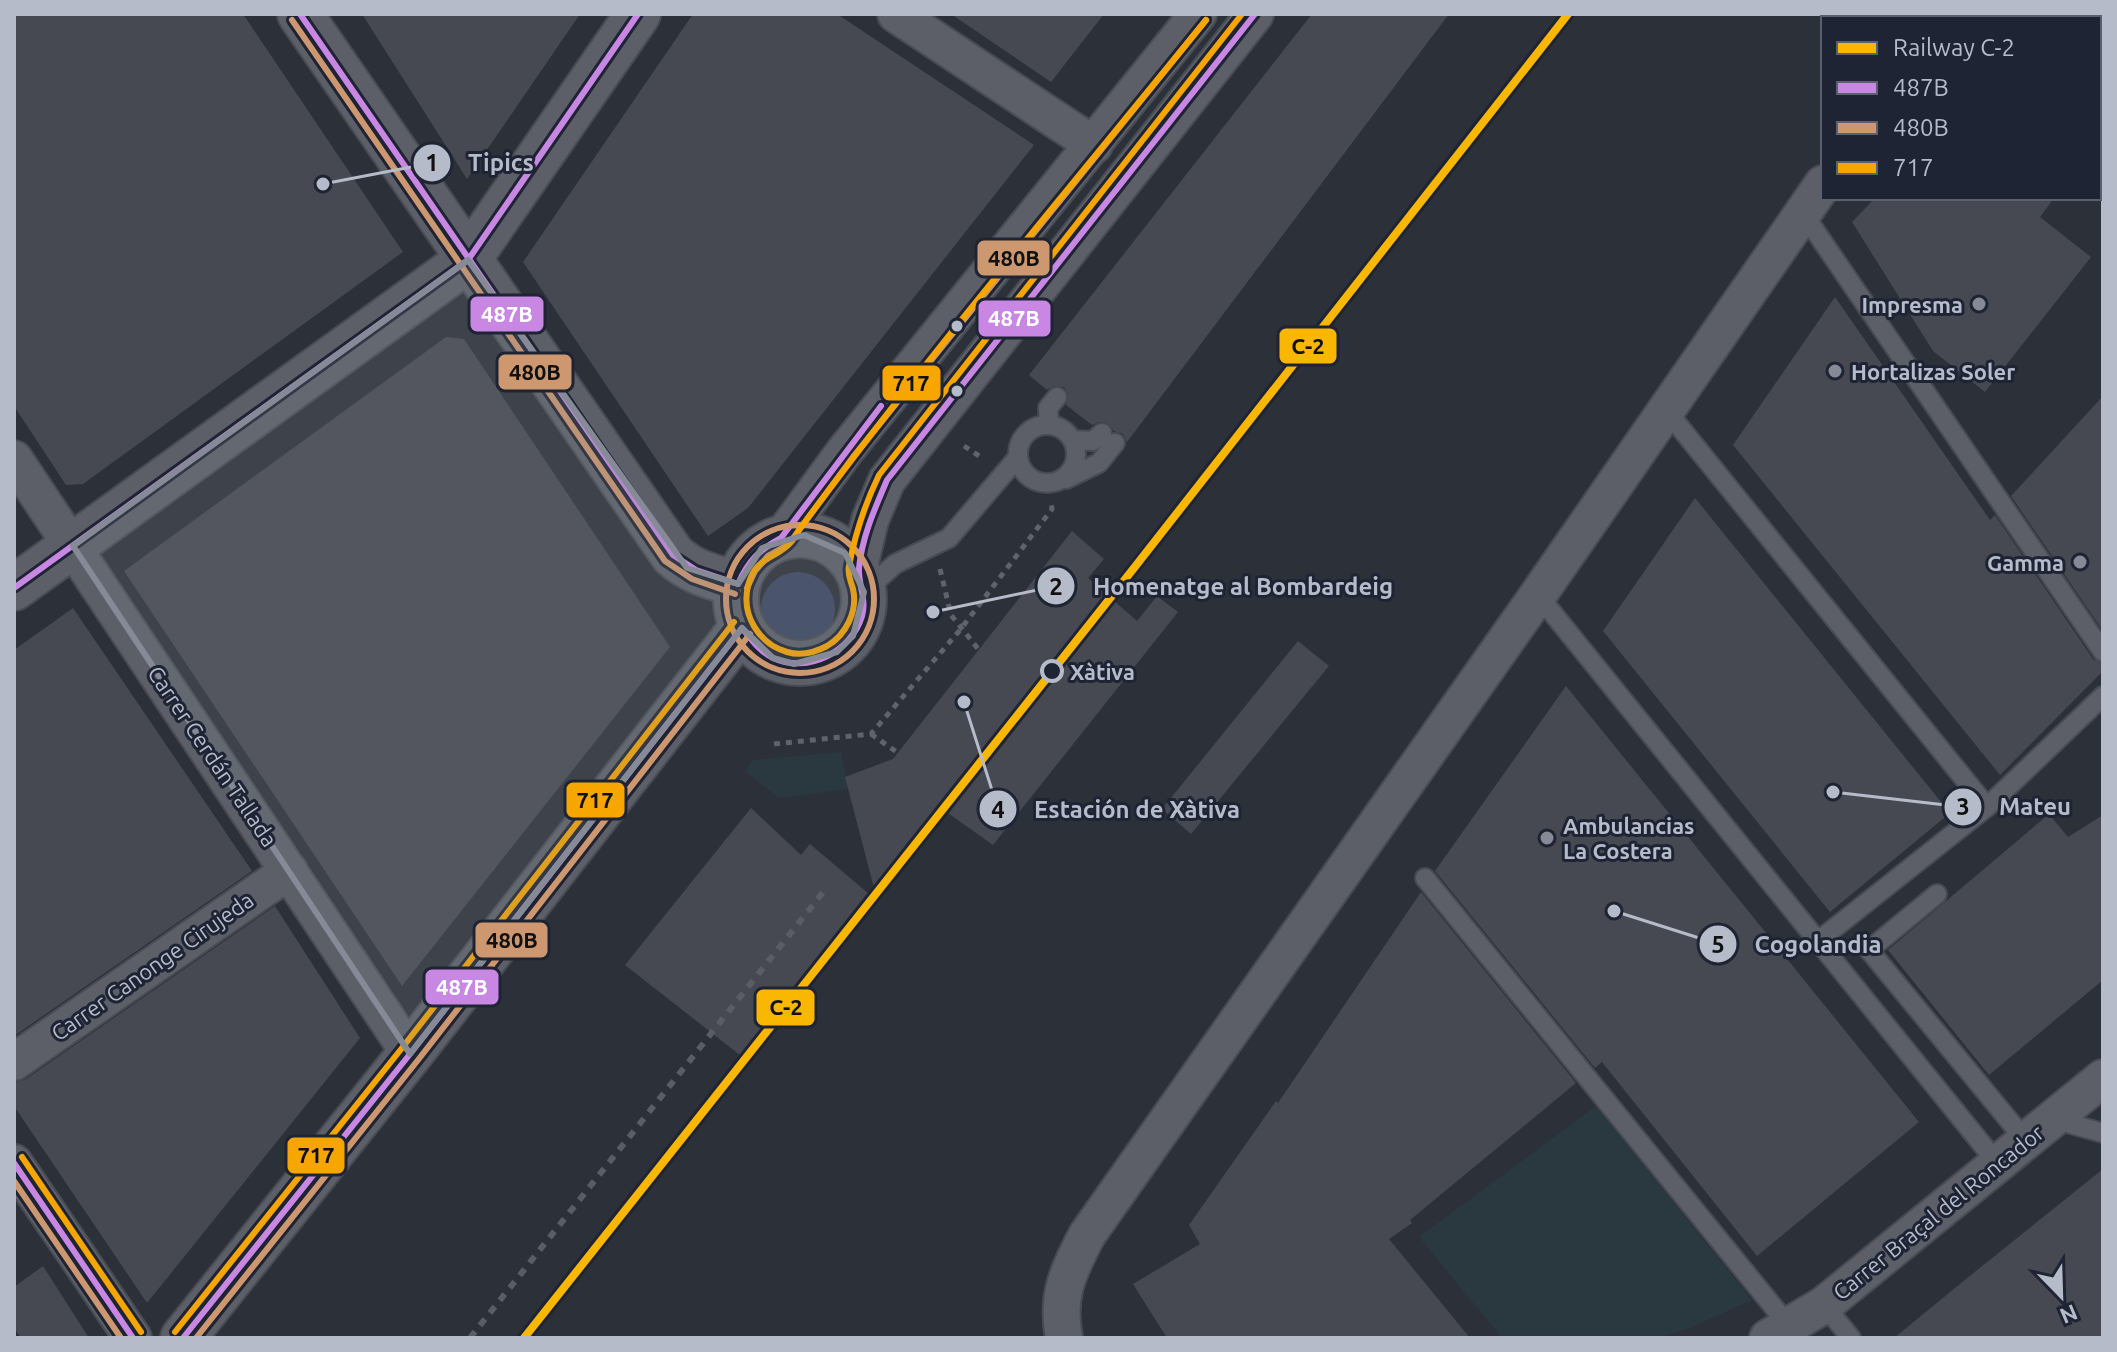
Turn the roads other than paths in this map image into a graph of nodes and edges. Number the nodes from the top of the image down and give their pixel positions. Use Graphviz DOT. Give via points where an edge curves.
graph roads {
  1 [pos="300,14"];
  2 [pos="638,14"];
  3 [pos="896,14"];
  4 [pos="1198,14"];
  5 [pos="1255,14"];
  6 [pos="1094,145"];
  7 [pos="1821,187"];
  8 [pos="1803,213"];
  9 [pos="468,260"];
  10 [pos="1057,397"];
  11 [pos="1666,410"];
  12 [pos="1049,425"];
  13 [pos="1073,440"];
  14 [pos="1018,457"];
  15 [pos="14,459"];
  16 [pos="1032,480"];
  17 [pos="1060,482"];
  18 [pos="997,484"];
  19 [pos="781,538"];
  20 [pos="73,546"];
  21 [pos="861,582"];
  22 [pos="738,584"];
  23 [pos="14,588"];
  24 [pos="1538,595"];
  25 [pos="742,628"];
  26 [pos="2103,652"];
  27 [pos="2103,696"];
  28 [pos="1987,807"];
  29 [pos="289,871"];
  30 [pos="1425,878"];
  31 [pos="1937,894"];
  32 [pos="1818,941"];
  33 [pos="410,1054"];
  34 [pos="14,1062"];
  35 [pos="2103,1078"];
  36 [pos="2040,1130"];
  37 [pos="2103,1133"];
  38 [pos="14,1163"];
  39 [pos="1998,1164"];
  40 [pos="1824,1305"];
  41 [pos="1778,1332"];
  42 [pos="133,1338"];
  43 [pos="183,1338"];
  44 [pos="1064,1338"];
  45 [pos="1851,1338"];
  1 -- 9 [label="street"];
  2 -- 9 [label="street"];
  3 -- 6 [label="street"];
  4 -- 6 [label="street"];
  5 -- 21 [label="street" via="887,480 870,520"];
  6 -- 19 [label="street" via="845,451"];
  7 -- 8 [label="street"];
  8 -- 11 [label="street"];
  8 -- 26 [label="lane"];
  9 -- 20 [label="street"];
  9 -- 22 [label="street" via="673,555 700,574"];
  10 -- 12 [label="lane" via="1048,408"];
  11 -- 24 [label="street"];
  11 -- 28 [label="lane"];
  12 -- 13 [label="lane"];
  12 -- 14 [label="lane" via="1030,430 1018,447"];
  13 -- 17 [label="lane" via="1077,459"];
  13 -- 17 [label="lane" via="1108,438 1099,463"];
  14 -- 16 [label="lane"];
  14 -- 18 [label="lane"];
  15 -- 20 [label="street, Carrer Cerdán Tallada"];
  16 -- 17 [label="lane"];
  16 -- 18 [label="lane"];
  18 -- 21 [label="lane" via="949,538"];
  19 -- 21 [label="street" via="804,535 827,541 845,553"];
  19 -- 22 [label="street" via="746,565"];
  20 -- 23 [label="street"];
  20 -- 29 [label="street, Carrer Cerdán Tallada"];
  21 -- 25 [label="street" via="863,614 853,636 817,662 794,664 773,658"];
  22 -- 25 [label="street"];
  24 -- 32 [label="lane"];
  24 -- 44 [label="street" via="1087,1235 1066,1276 1061,1299"];
  25 -- 33 [label="street"];
  27 -- 28 [label="lane"];
  28 -- 32 [label="lane"];
  29 -- 33 [label="street, Carrer Cerdán Tallada"];
  29 -- 34 [label="street, Carrer Canonge Cirujeda"];
  30 -- 41 [label="lane"];
  31 -- 36 [label="lane" via="1869,950"];
  32 -- 39 [label="lane"];
  33 -- 43 [label="street"];
  35 -- 36 [label="street, Carrer Braçal del Roncador"];
  36 -- 37 [label="lane"];
  36 -- 39 [label="street, Carrer Braçal del Roncador"];
  38 -- 42 [label="street"];
  39 -- 40 [label="street, Carrer Braçal del Roncador"];
  40 -- 41 [label="street, Carrer Braçal del Roncador"];
  40 -- 45 [label="lane"];
}
